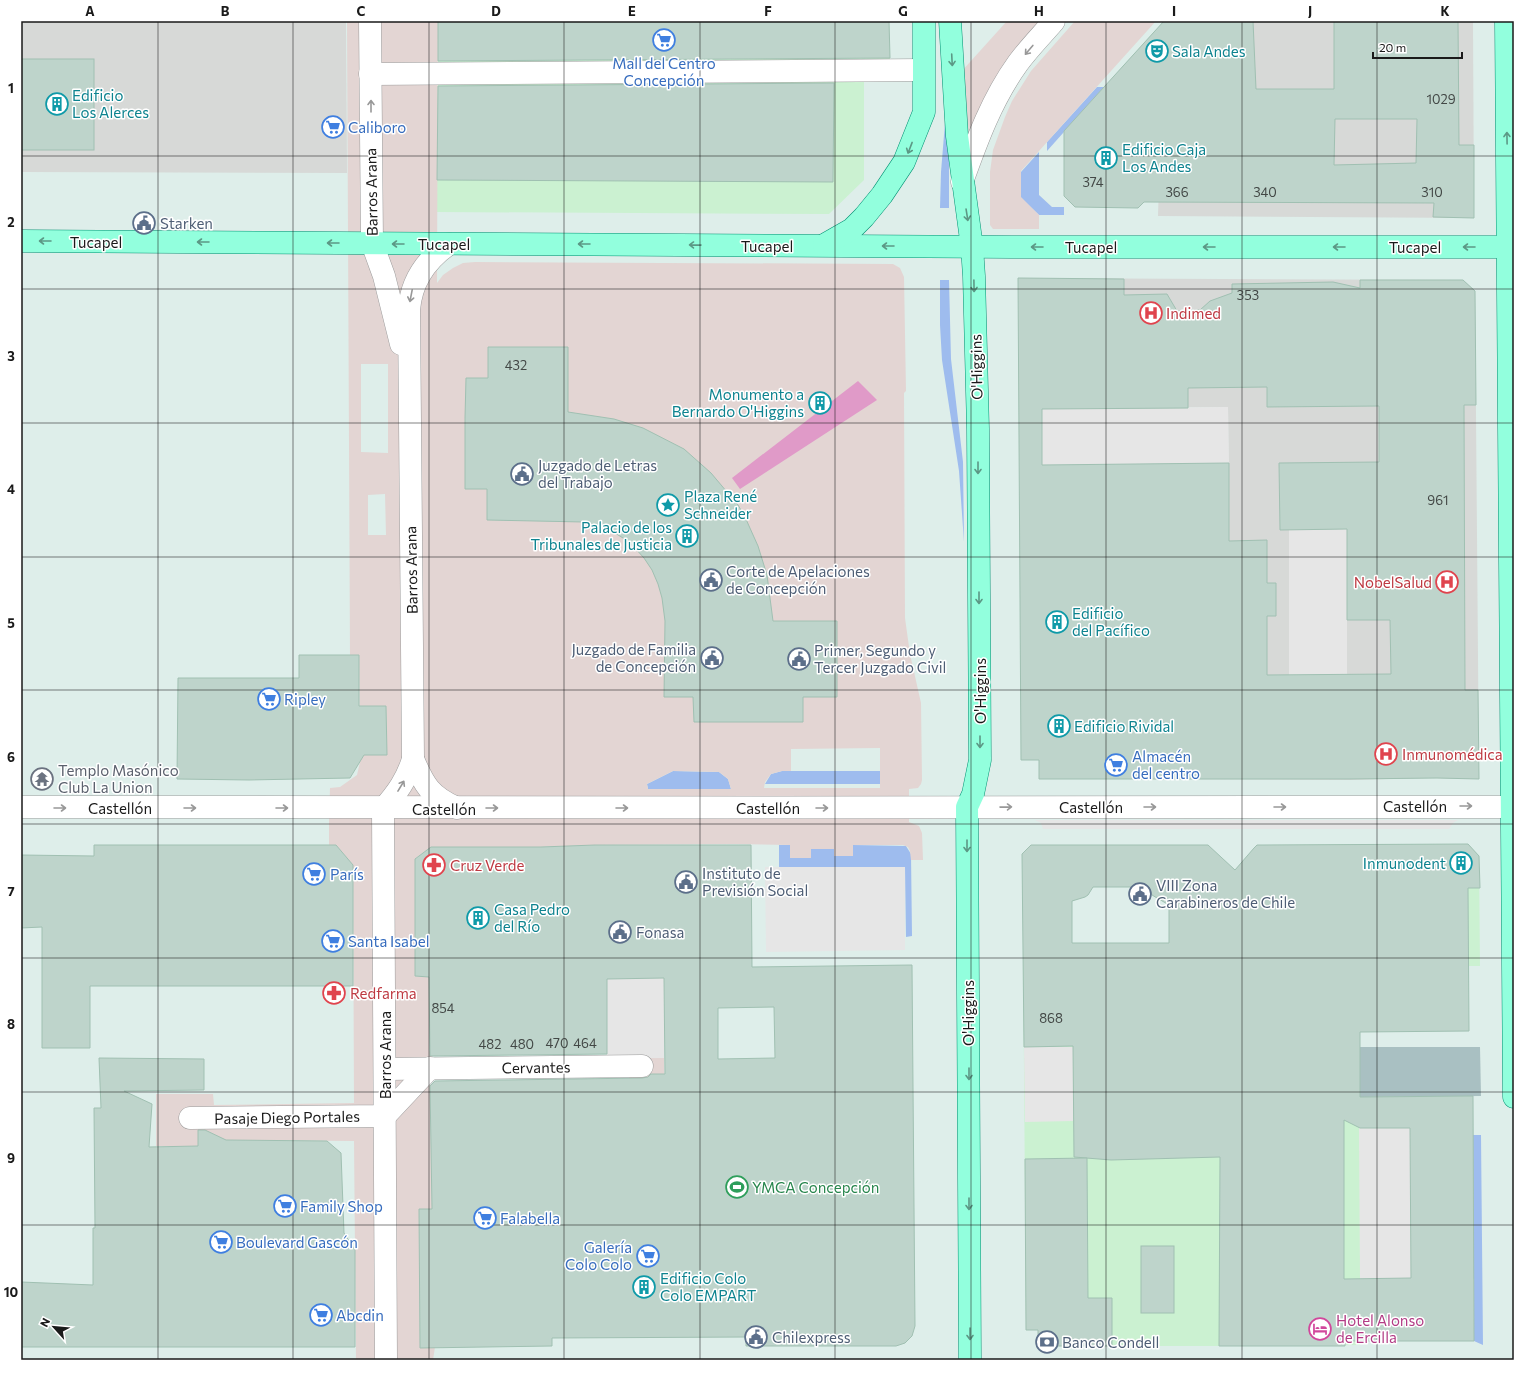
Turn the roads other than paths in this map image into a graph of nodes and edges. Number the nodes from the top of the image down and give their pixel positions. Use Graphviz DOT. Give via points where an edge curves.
graph roads {
  1 [pos="370,21"];
  2 [pos="924,21"];
  3 [pos="950,21"];
  4 [pos="1054,21"];
  5 [pos="1506,21"];
  6 [pos="923,70"];
  7 [pos="370,74"];
  8 [pos="962,182"];
  9 [pos="21,241"];
  10 [pos="372,243"];
  11 [pos="449,244"];
  12 [pos="823,246"];
  13 [pos="972,247"];
  14 [pos="1511,247"];
  15 [pos="409,382"];
  16 [pos="413,759"];
  17 [pos="967,807"];
  18 [pos="1513,807"];
  19 [pos="21,808"];
  20 [pos="458,808"];
  21 [pos="383,809"];
  22 [pos="642,1066"];
  23 [pos="430,1068"];
  24 [pos="385,1069"];
  25 [pos="1514,1097"];
  26 [pos="385,1116"];
  27 [pos="190,1118"];
  28 [pos="386,1360"];
  29 [pos="970,1360"];
  1 -- 7 [label="street, Barros Arana"];
  2 -- 6 [label="main road"];
  3 -- 8 [label="main road, O'Higgins, one-way"];
  4 -- 8 [label="street, one-way" via="1019,62 994,101"];
  14 -- 5 [label="main road, one-way"];
  6 -- 7 [label="street"];
  6 -- 12 [label="main road, one-way" via="924,112 904,162 864,217 852,229"];
  10 -- 7 [label="street, Barros Arana, one-way"];
  8 -- 13 [label="main road, O'Higgins, one-way"];
  10 -- 9 [label="main road, Tucapel, one-way"];
  11 -- 10 [label="main road, Tucapel, one-way"];
  10 -- 15 [label="street, Barros Arana" via="384,276"];
  12 -- 11 [label="main road, Tucapel, one-way"];
  11 -- 15 [label="street, Barros Arana, one-way" via="431,259 415,282 410,296"];
  13 -- 12 [label="main road, Tucapel, one-way"];
  14 -- 13 [label="main road, Tucapel, one-way"];
  13 -- 17 [label="main road, O'Higgins, one-way" via="977,421 980,760 977,780"];
  14 -- 18 [label="main road"];
  15 -- 16 [label="street, Barros Arana"];
  16 -- 20 [label="street, Barros Arana" via="422,780 435,796"];
  21 -- 16 [label="street, Barros Arana, one-way" via="400,789"];
  17 -- 18 [label="street, Castellón, one-way"];
  20 -- 17 [label="street, Castellón, one-way"];
  17 -- 29 [label="main road, O'Higgins, one-way"];
  18 -- 25 [label="main road"];
  19 -- 21 [label="street, Castellón, one-way"];
  20 -- 21 [label="street, Castellón"];
  21 -- 24 [label="street, Barros Arana"];
  22 -- 23 [label="street, Cervantes"];
  23 -- 24 [label="street, Cervantes"];
  23 -- 26 [label="street"];
  24 -- 26 [label="street, Barros Arana"];
  26 -- 27 [label="street, Pasaje Diego Portales"];
  26 -- 28 [label="street, Barros Arana"];
}
